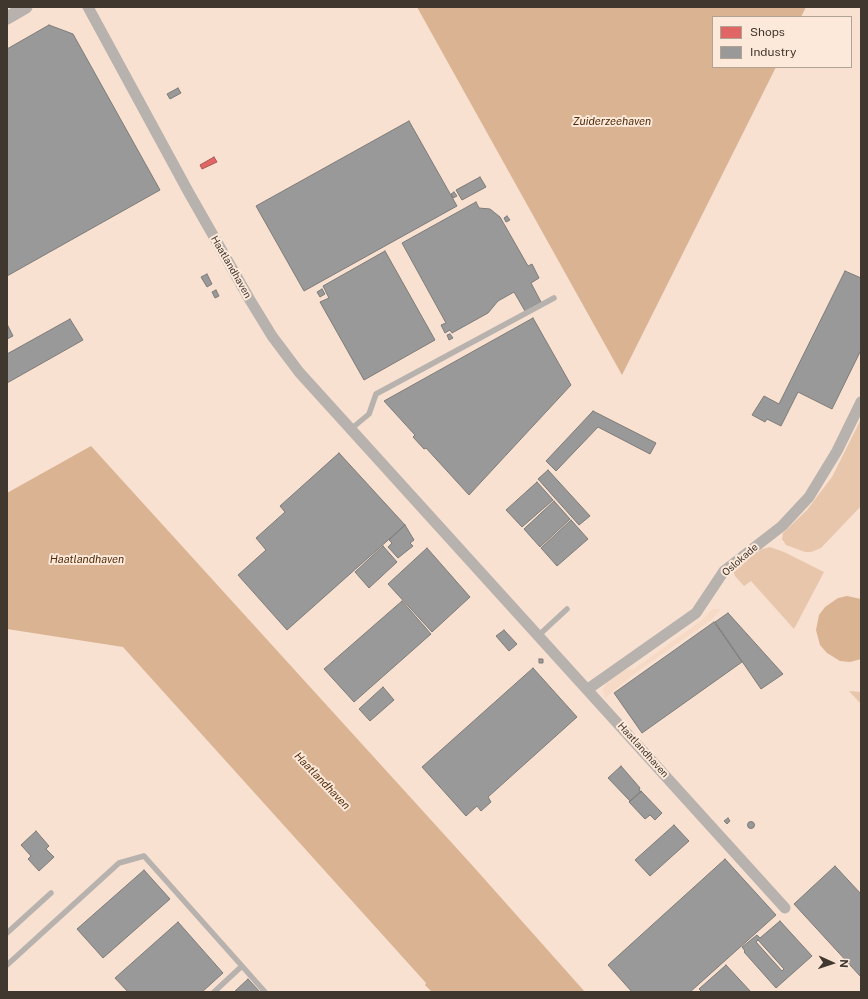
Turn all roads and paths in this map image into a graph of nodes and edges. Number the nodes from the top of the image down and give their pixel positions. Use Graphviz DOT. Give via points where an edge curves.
graph roads {
  1 [pos="26,7"];
  2 [pos="88,7"];
  3 [pos="7,18"];
  4 [pos="554,298"];
  5 [pos="861,402"];
  6 [pos="351,429"];
  7 [pos="567,609"];
  8 [pos="539,635"];
  9 [pos="588,689"];
  10 [pos="51,893"];
  11 [pos="785,908"];
  12 [pos="7,933"];
  13 [pos="7,964"];
  14 [pos="242,966"];
  15 [pos="214,992"];
  16 [pos="265,992"];
  1 -- 3 [label="street"];
  2 -- 6 [label="street, Haatlandhaven" via="189,193 272,336 299,372"];
  4 -- 6 [label="lane" via="376,394 369,414"];
  5 -- 9 [label="street, Oslokade" via="837,451 809,497 782,526 724,571 696,613"];
  6 -- 8 [label="street, Haatlandhaven"];
  7 -- 8 [label="lane"];
  8 -- 9 [label="street, Haatlandhaven"];
  9 -- 11 [label="street, Haatlandhaven"];
  10 -- 12 [label="lane"];
  13 -- 14 [label="lane" via="119,863 144,856"];
  14 -- 15 [label="lane"];
  14 -- 16 [label="lane"];
}
